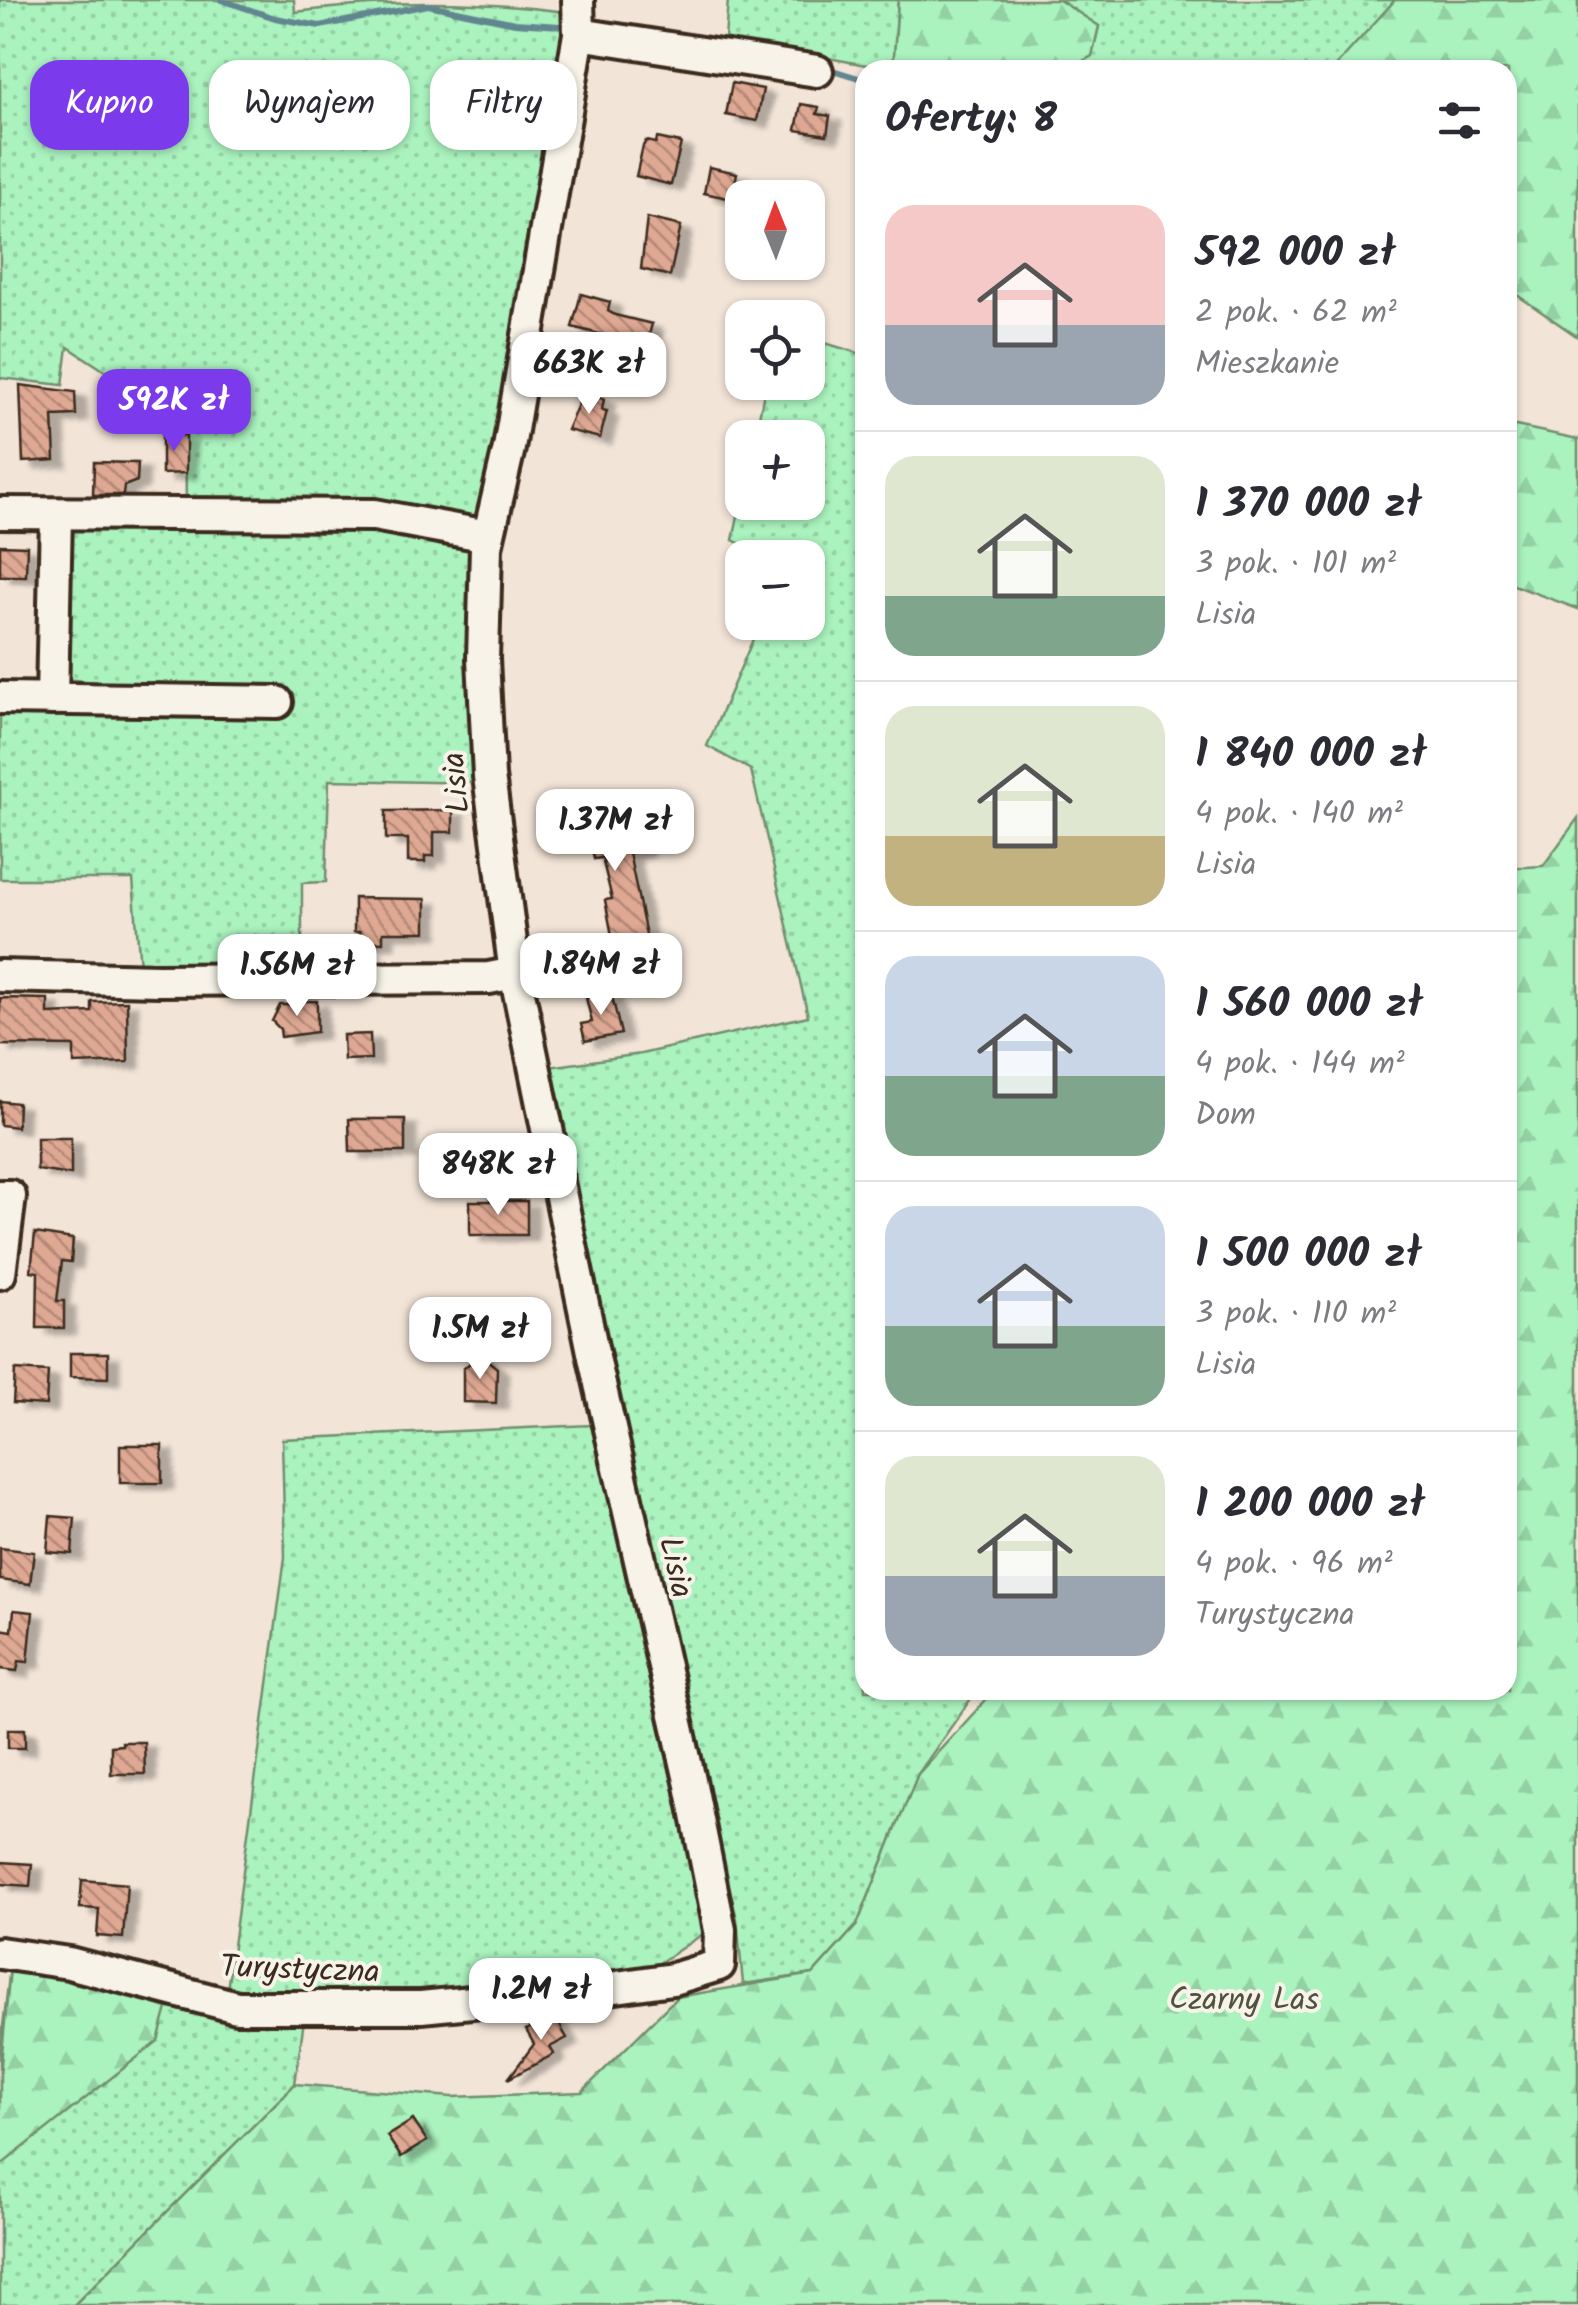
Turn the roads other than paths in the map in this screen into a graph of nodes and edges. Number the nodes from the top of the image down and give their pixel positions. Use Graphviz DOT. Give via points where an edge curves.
graph roads {
  1 [pos="578,0"];
  2 [pos="579,34"];
  3 [pos="817,71"];
  4 [pos="0,513"];
  5 [pos="56,514"];
  6 [pos="488,536"];
  7 [pos="0,698"];
  8 [pos="52,699"];
  9 [pos="277,702"];
  10 [pos="515,973"];
  11 [pos="0,976"];
  12 [pos="0,1196"];
  13 [pos="0,1274"];
  14 [pos="0,1953"];
  15 [pos="720,1965"];
  1 -- 2 [label="street, Lisia"];
  2 -- 3 [label="street"];
  2 -- 6 [label="street, Lisia"];
  4 -- 5 [label="street"];
  5 -- 6 [label="street" via="374,516"];
  5 -- 8 [label="street"];
  6 -- 10 [label="street, Lisia" via="486,732"];
  7 -- 8 [label="street"];
  8 -- 9 [label="street"];
  10 -- 11 [label="street"];
  10 -- 15 [label="street, Lisia" via="691,1785 720,1930"];
  12 -- 13 [label="street" via="10,1196"];
  14 -- 15 [label="street, Turystyczna" via="69,1962 238,2007 421,2007 602,1990"];
}
